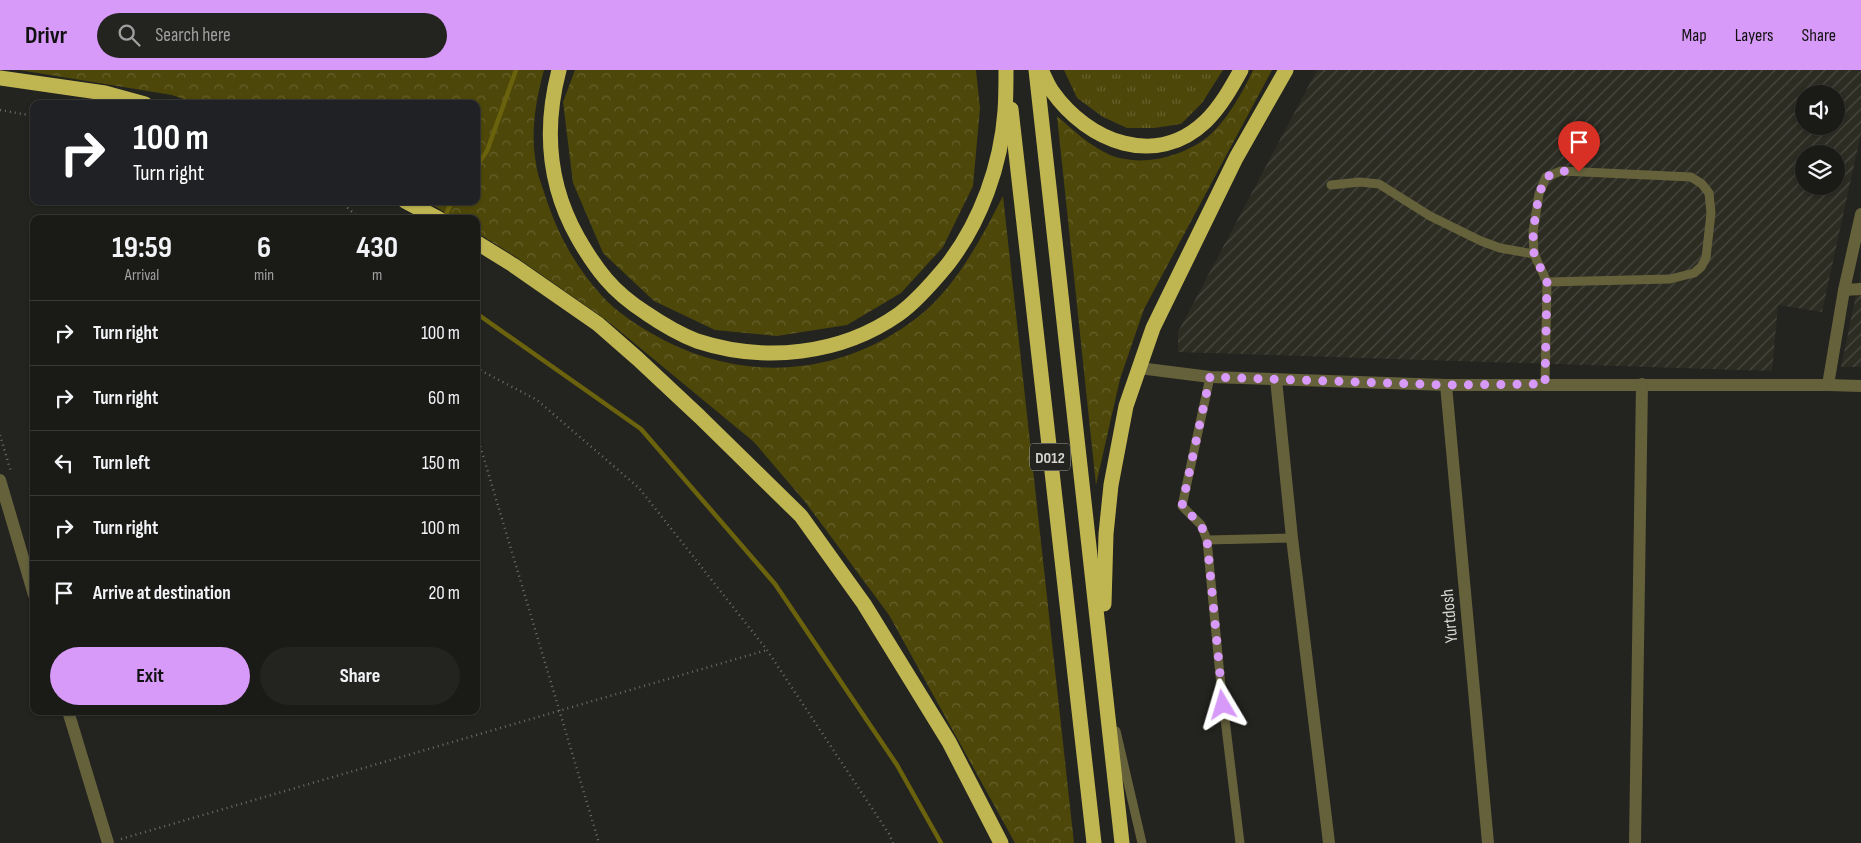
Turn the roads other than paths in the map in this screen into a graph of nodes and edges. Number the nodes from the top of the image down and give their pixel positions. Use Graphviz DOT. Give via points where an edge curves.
graph roads {
  1 [pos="559,70"];
  2 [pos="1006,70"];
  3 [pos="1036,70"];
  4 [pos="1041,70"];
  5 [pos="1241,70"];
  6 [pos="1286,70"];
  7 [pos="0,78"];
  8 [pos="130,100"];
  9 [pos="1331,185"];
  10 [pos="412,205"];
  11 [pos="1861,214"];
  12 [pos="431,215"];
  13 [pos="480,244"];
  14 [pos="1534,254"];
  15 [pos="1547,282"];
  16 [pos="1861,289"];
  17 [pos="1844,290"];
  18 [pos="1139,368"];
  19 [pos="1210,377"];
  20 [pos="1276,379"];
  21 [pos="1545,384"];
  22 [pos="1642,384"];
  23 [pos="1446,385"];
  24 [pos="1828,385"];
  25 [pos="1861,386"];
  26 [pos="0,480"];
  27 [pos="1292,538"];
  28 [pos="1207,540"];
  29 [pos="30,581"];
  30 [pos="1104,680"];
  31 [pos="69,715"];
  32 [pos="108,843"];
  33 [pos="1001,843"];
  34 [pos="1094,843"];
  35 [pos="1122,843"];
  36 [pos="1142,843"];
  37 [pos="1240,843"];
  38 [pos="1329,843"];
  39 [pos="1488,843"];
  40 [pos="1635,843"];
  1 -- 2 [label="highway" via="552,94 549,126 558,191 569,222 606,280 634,305 664,325 696,340 729,349 764,353 801,352 837,344 870,330 899,314 948,264 983,205 992,175 1001,144"];
  2 -- 34 [label="highway, D012"];
  3 -- 30 [label="highway, D012"];
  4 -- 5 [label="highway" via="1051,90 1090,129 1120,143 1154,146 1190,133 1206,121"];
  6 -- 18 [label="highway" via="1236,158 1191,248 1153,328"];
  7 -- 8 [label="highway" via="105,93"];
  9 -- 14 [label="lane" via="1379,184 1430,216 1481,241"];
  10 -- 12 [label="highway"];
  11 -- 17 [label="street"];
  13 -- 33 [label="highway" via="598,324 700,416 800,516 894,651 949,742"];
  14 -- 15 [label="lane"];
  14 -- 15 [label="lane" via="1533,232 1539,194 1546,177 1561,171 1691,176 1709,193 1711,213 1706,258 1694,273 1670,278"];
  15 -- 21 [label="lane"];
  16 -- 17 [label="street"];
  17 -- 24 [label="street"];
  18 -- 19 [label="street"];
  18 -- 30 [label="highway" via="1126,406 1110,485 1104,576"];
  19 -- 20 [label="street"];
  19 -- 28 [label="lane" via="1182,506 1201,525"];
  20 -- 23 [label="street"];
  20 -- 27 [label="street"];
  21 -- 22 [label="street"];
  21 -- 23 [label="street"];
  22 -- 24 [label="street"];
  22 -- 40 [label="street"];
  23 -- 39 [label="street, Yurtdosh"];
  24 -- 25 [label="street"];
  26 -- 29 [label="street"];
  27 -- 28 [label="lane"];
  27 -- 38 [label="street"];
  28 -- 37 [label="lane"];
  30 -- 35 [label="highway, D012"];
  30 -- 36 [label="lane"];
  31 -- 32 [label="street"];
}
